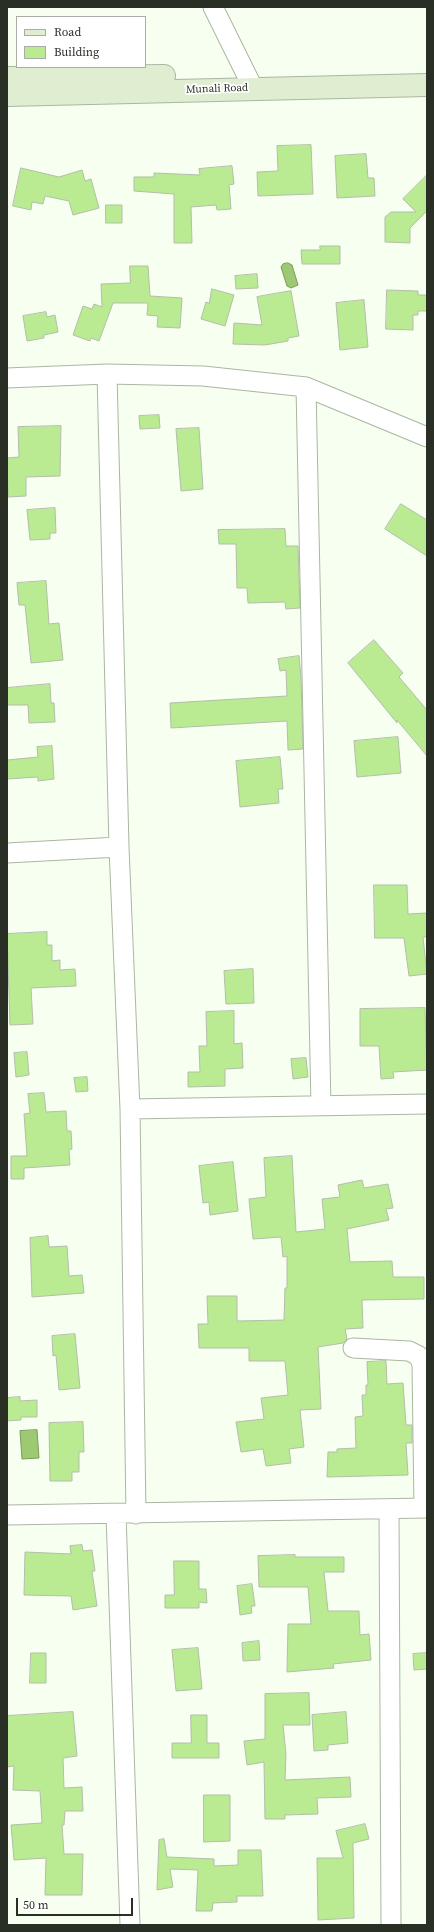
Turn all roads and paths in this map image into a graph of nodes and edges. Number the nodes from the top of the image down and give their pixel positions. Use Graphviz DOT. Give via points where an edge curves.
graph roads {
  1 [pos="213,7"];
  2 [pos="427,71"];
  3 [pos="7,78"];
  4 [pos="250,81"];
  5 [pos="427,85"];
  6 [pos="7,95"];
  7 [pos="107,374"];
  8 [pos="7,378"];
  9 [pos="306,387"];
  10 [pos="427,437"];
  11 [pos="119,847"];
  12 [pos="7,853"];
  13 [pos="427,1104"];
  14 [pos="321,1106"];
  15 [pos="130,1109"];
  16 [pos="353,1348"];
  17 [pos="426,1508"];
  18 [pos="389,1509"];
  19 [pos="116,1514"];
  20 [pos="136,1514"];
  21 [pos="7,1515"];
  22 [pos="130,1925"];
  23 [pos="391,1925"];
  1 -- 4 [label="street"];
  2 -- 4 [label="main road, Munali Road"];
  3 -- 4 [label="main road, Munali Road"];
  4 -- 5 [label="main road, Munali Road"];
  4 -- 6 [label="main road, Munali Road"];
  7 -- 8 [label="street"];
  7 -- 9 [label="street" via="203,376"];
  7 -- 11 [label="street"];
  9 -- 10 [label="street"];
  9 -- 14 [label="street"];
  11 -- 12 [label="street"];
  11 -- 15 [label="street"];
  13 -- 14 [label="street"];
  14 -- 15 [label="street"];
  15 -- 20 [label="street"];
  16 -- 17 [label="street" via="410,1351 419,1356 422,1365"];
  17 -- 18 [label="street"];
  18 -- 20 [label="street"];
  18 -- 23 [label="street"];
  19 -- 20 [label="street"];
  19 -- 21 [label="street"];
  19 -- 22 [label="street"];
}
